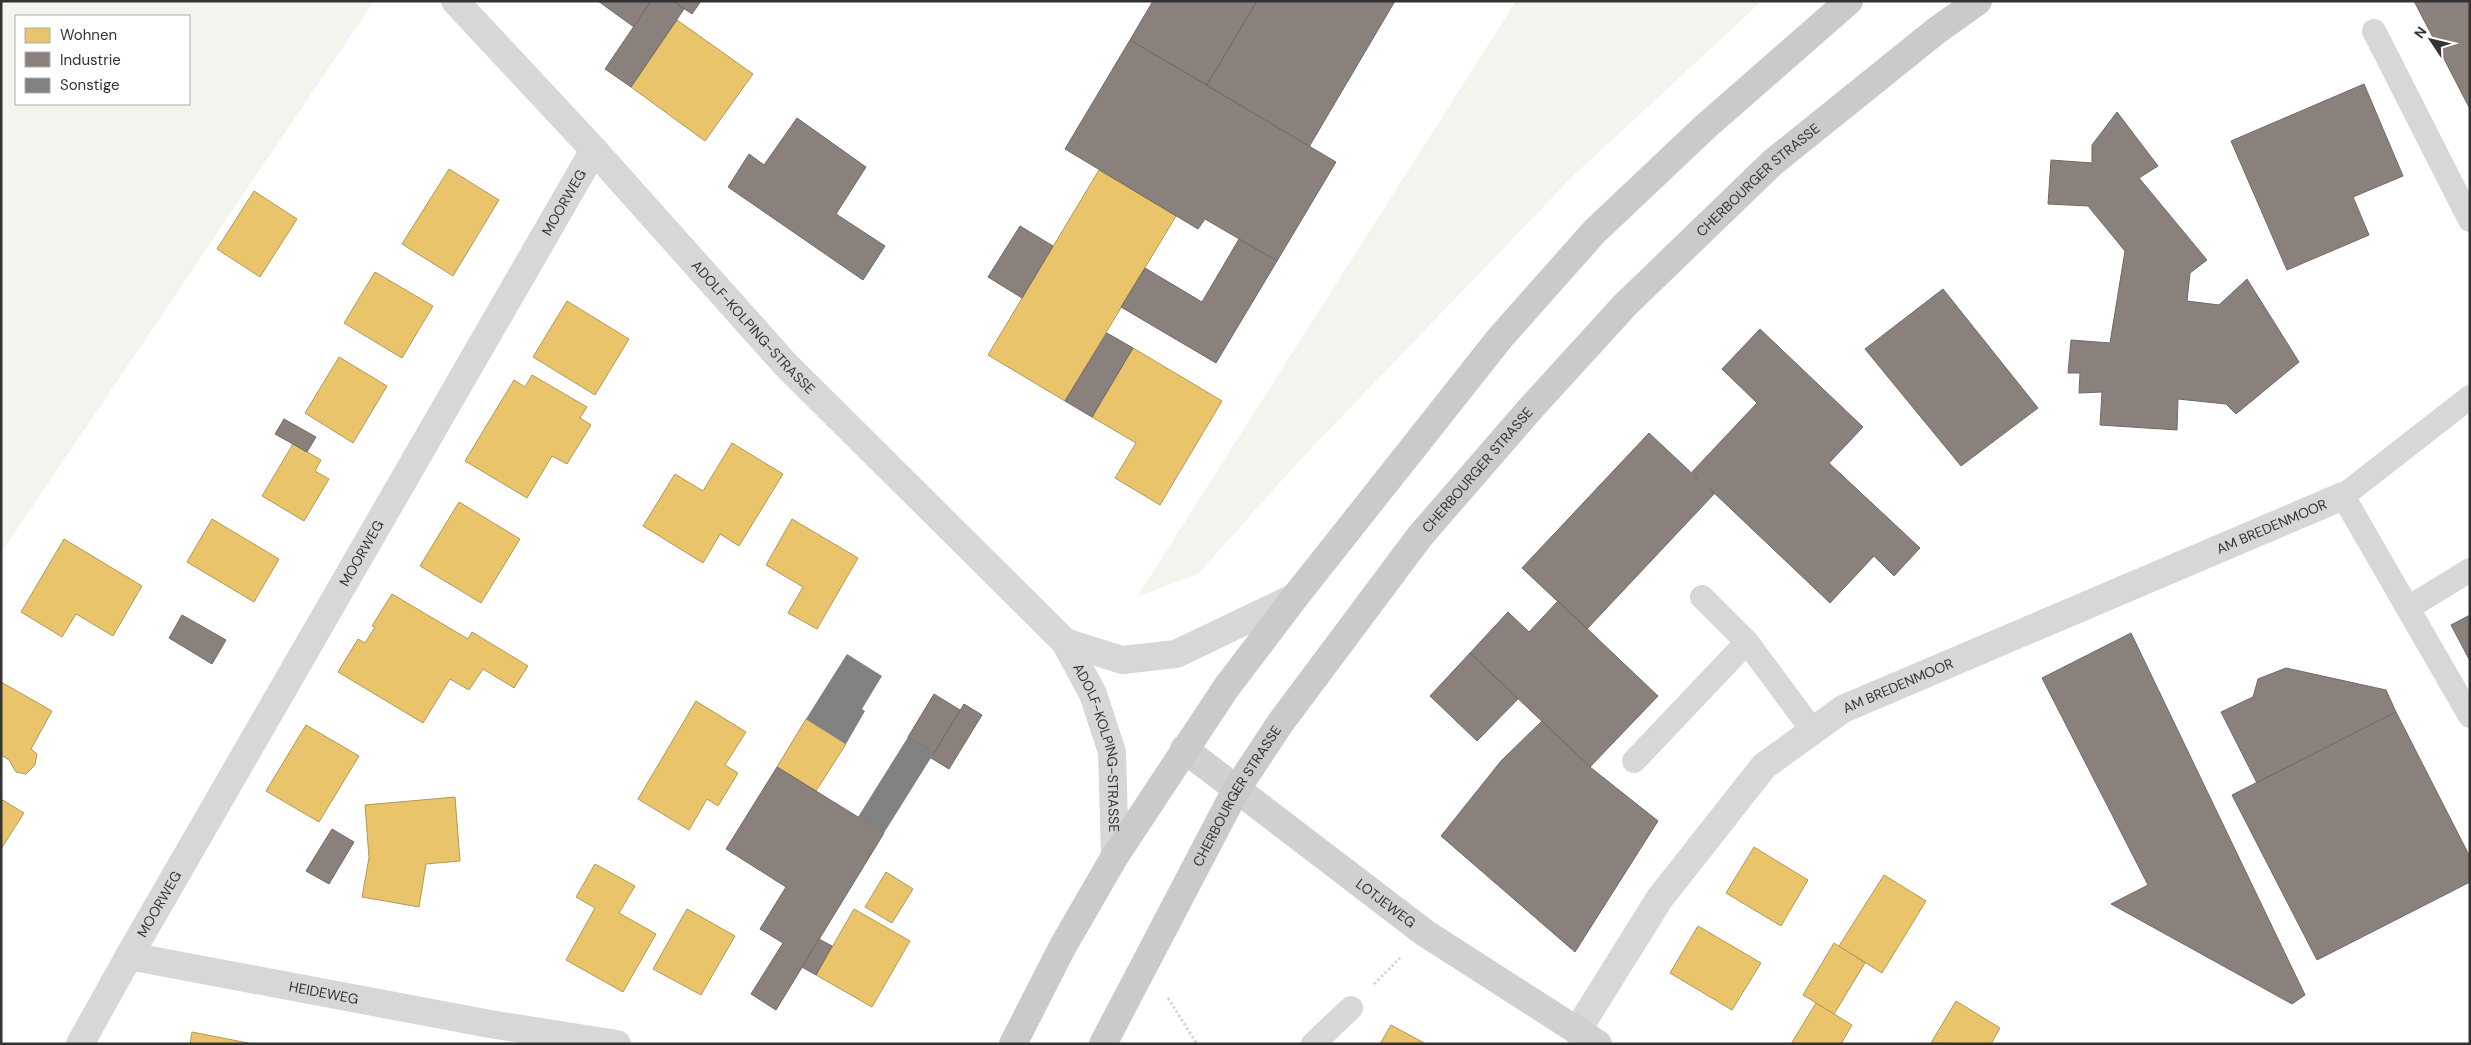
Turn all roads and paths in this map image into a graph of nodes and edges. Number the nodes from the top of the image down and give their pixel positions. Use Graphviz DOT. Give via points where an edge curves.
graph roads {
  1 [pos="455,1"];
  2 [pos="1849,1"];
  3 [pos="1962,1"];
  4 [pos="1978,1"];
  5 [pos="1936,31"];
  6 [pos="2374,31"];
  7 [pos="594,150"];
  8 [pos="2470,220"];
  9 [pos="2470,397"];
  10 [pos="2343,496"];
  11 [pos="2470,570"];
  12 [pos="1294,597"];
  13 [pos="1702,597"];
  14 [pos="2408,608"];
  15 [pos="1065,642"];
  16 [pos="1747,642"];
  17 [pos="2470,716"];
  18 [pos="1813,731"];
  19 [pos="1184,749"];
  20 [pos="1634,761"];
  21 [pos="1236,790"];
  22 [pos="1115,856"];
  23 [pos="1425,932"];
  24 [pos="129,956"];
  25 [pos="1145,960"];
  26 [pos="1351,1008"];
  27 [pos="1587,1038"];
  28 [pos="80,1044"];
  29 [pos="616,1044"];
  30 [pos="1013,1044"];
  31 [pos="1103,1044"];
  32 [pos="1197,1044"];
  33 [pos="1313,1044"];
  1 -- 7 [label="street, ADOLF-KOLPING-STRASSE"];
  2 -- 12 [label="main road" via="1705,128 1594,232 1500,338"];
  3 -- 5 [label="main road"];
  4 -- 5 [label="main road, CHERBOURGER STRASSE"];
  5 -- 21 [label="main road, CHERBOURGER STRASSE" via="1772,163 1625,305 1420,536 1280,722"];
  6 -- 8 [label="lane"];
  7 -- 15 [label="street, ADOLF-KOLPING-STRASSE" via="786,365"];
  7 -- 24 [label="street, MOORWEG"];
  9 -- 10 [label="lane"];
  10 -- 14 [label="lane"];
  10 -- 18 [label="street, AM BREDENMOOR" via="1843,710"];
  11 -- 14 [label="lane"];
  12 -- 15 [label="street, ADOLF-KOLPING-STRASSE" via="1176,654 1122,660"];
  12 -- 19 [label="main road"];
  13 -- 16 [label="lane"];
  14 -- 17 [label="lane"];
  15 -- 22 [label="street, ADOLF-KOLPING-STRASSE" via="1093,694 1112,752"];
  16 -- 18 [label="lane"];
  16 -- 20 [label="lane"];
  18 -- 27 [label="street, AM BREDENMOOR" via="1764,766 1660,898"];
  19 -- 21 [label="street, LOTJEWEG"];
  19 -- 22 [label="main road"];
  21 -- 23 [label="street, LOTJEWEG"];
  21 -- 25 [label="main road, CHERBOURGER STRASSE"];
  22 -- 30 [label="main road" via="1063,946"];
  23 -- 26 [label="path"];
  23 -- 27 [label="street, LOTJEWEG"];
  24 -- 28 [label="street"];
  24 -- 29 [label="street, HEIDEWEG" via="490,1024"];
  25 -- 31 [label="main road, CHERBOURGER STRASSE"];
  25 -- 32 [label="path"];
  26 -- 33 [label="lane"];
}
